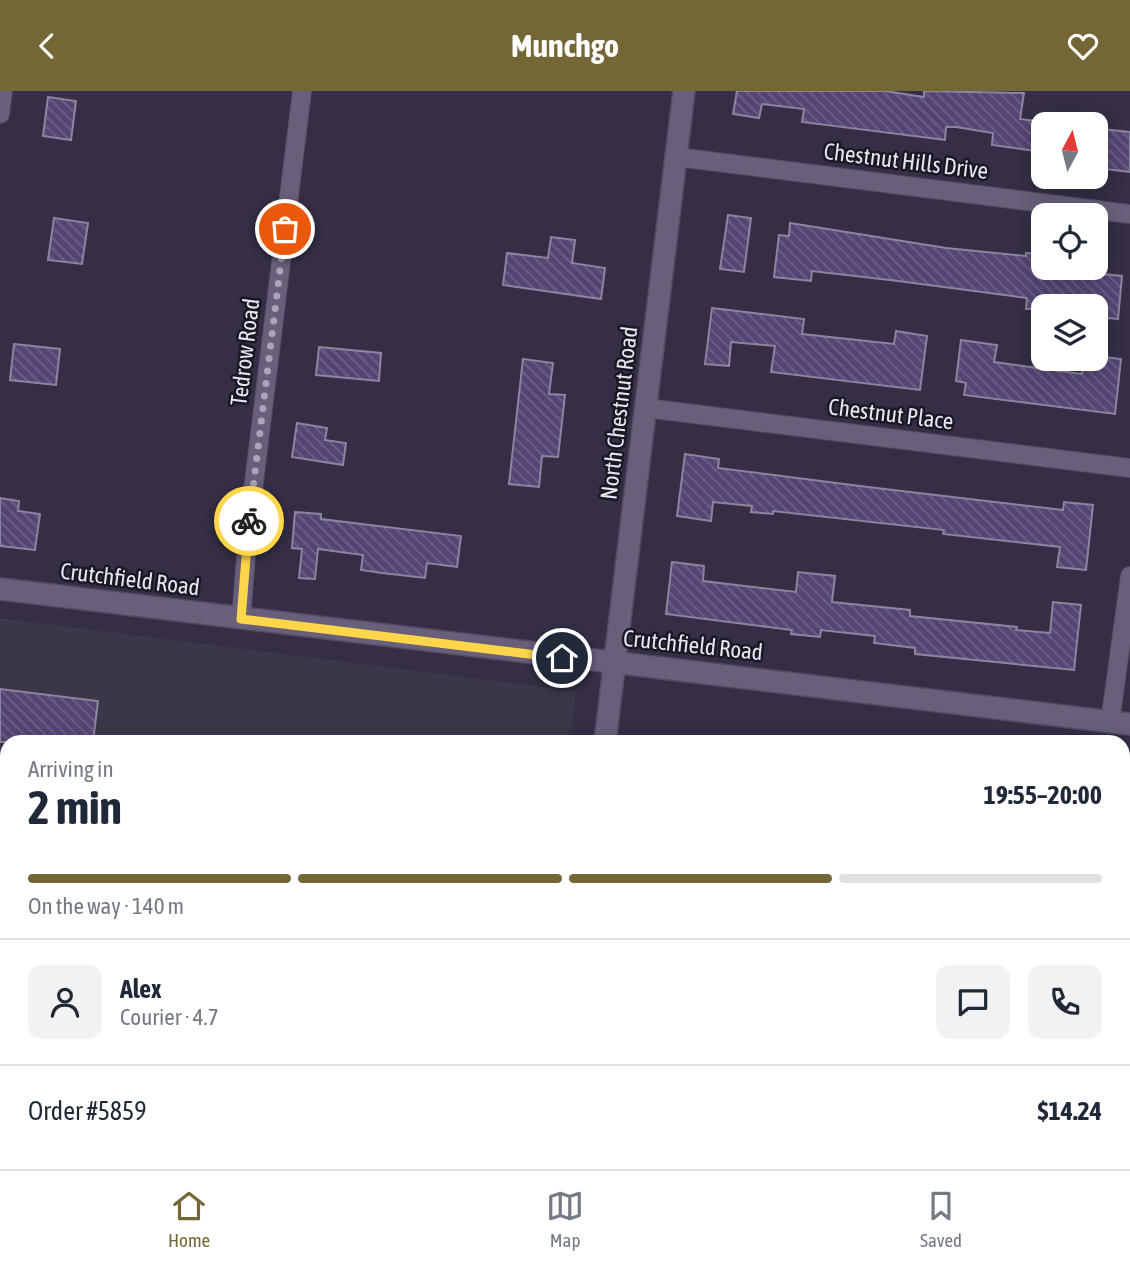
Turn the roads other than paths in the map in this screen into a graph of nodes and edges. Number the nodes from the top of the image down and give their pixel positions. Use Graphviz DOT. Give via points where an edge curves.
graph roads {
  1 [pos="3,91"];
  2 [pos="302,91"];
  3 [pos="684,91"];
  4 [pos="0,114"];
  5 [pos="677,157"];
  6 [pos="1130,214"];
  7 [pos="646,408"];
  8 [pos="1130,468"];
  9 [pos="1130,576"];
  10 [pos="0,589"];
  11 [pos="241,619"];
  12 [pos="614,662"];
  13 [pos="1120,723"];
  14 [pos="606,735"];
  1 -- 4 [label="street"];
  2 -- 11 [label="street, Tedrow Road"];
  3 -- 5 [label="street, North Chestnut Road"];
  5 -- 6 [label="street, Chestnut Hills Drive"];
  5 -- 7 [label="street, North Chestnut Road"];
  7 -- 8 [label="street, Chestnut Place"];
  7 -- 12 [label="street, North Chestnut Road"];
  9 -- 13 [label="street"];
  10 -- 11 [label="street, Crutchfield Road"];
  11 -- 12 [label="street, Crutchfield Road"];
  12 -- 13 [label="street, Crutchfield Road"];
  12 -- 14 [label="street, North Chestnut Road"];
}
